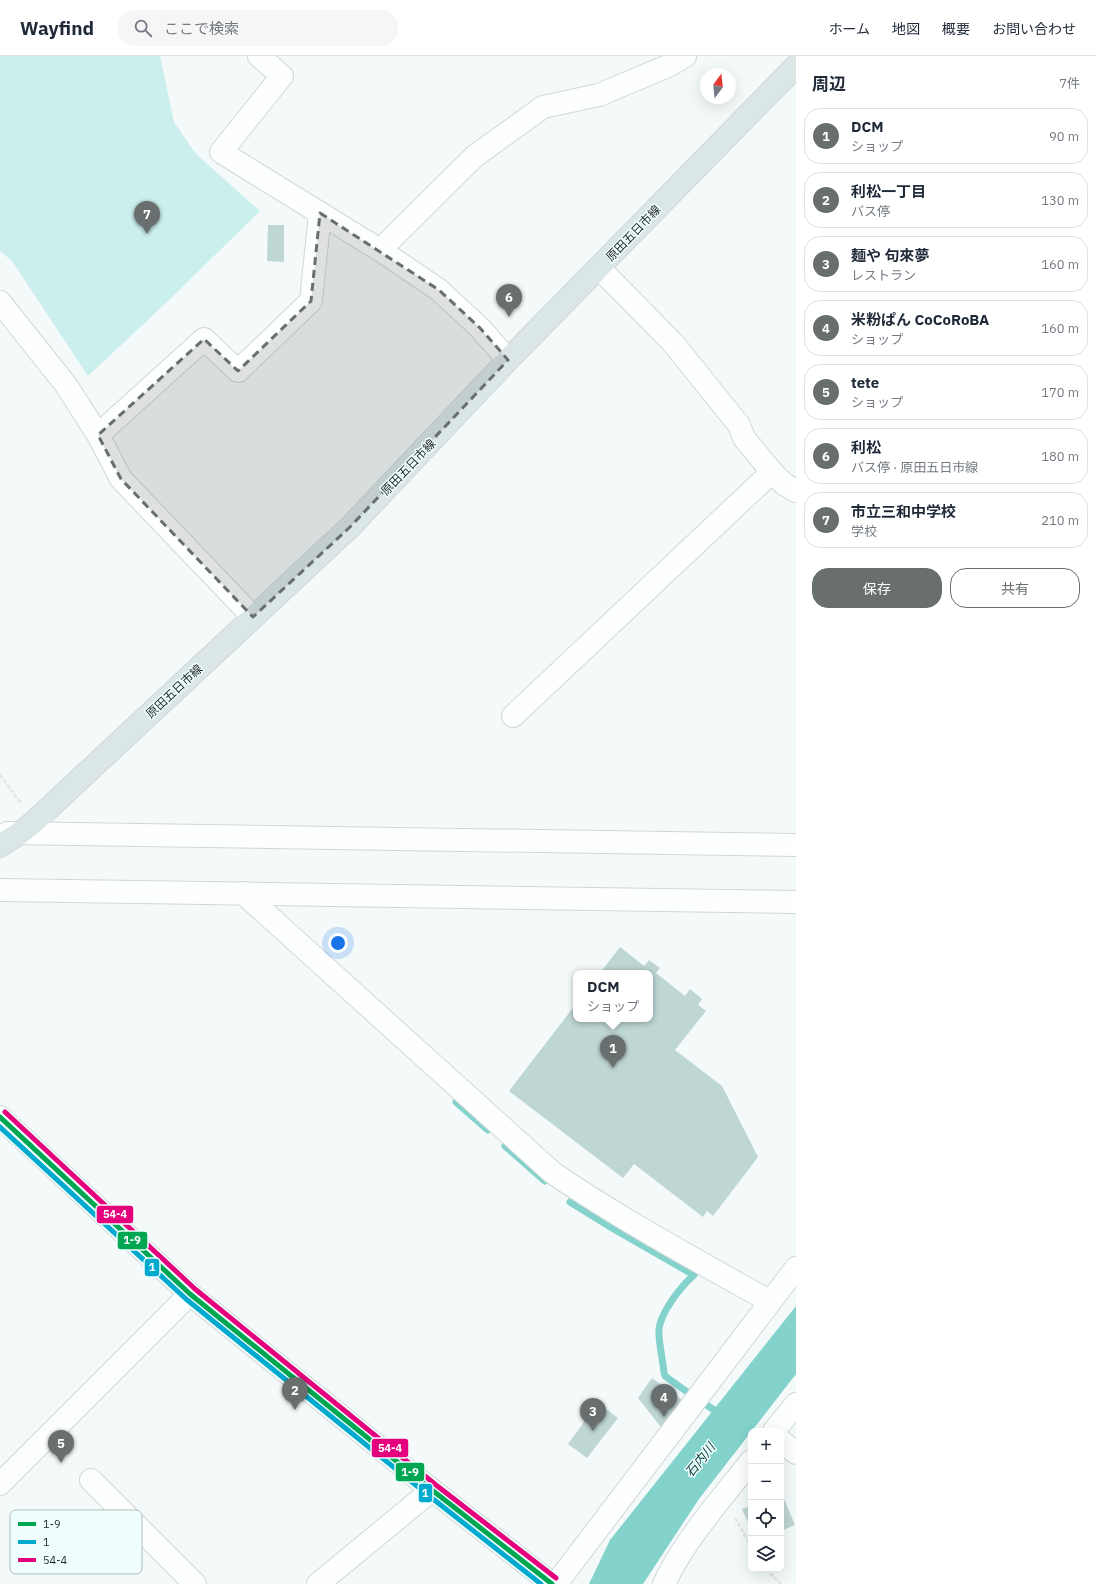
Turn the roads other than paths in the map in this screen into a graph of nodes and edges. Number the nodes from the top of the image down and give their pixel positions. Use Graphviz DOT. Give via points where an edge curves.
graph roads {
  1 [pos="260,56"];
  2 [pos="685,56"];
  3 [pos="796,66"];
  4 [pos="320,213"];
  5 [pos="380,250"];
  6 [pos="599,268"];
  7 [pos="0,302"];
  8 [pos="508,360"];
  9 [pos="98,435"];
  10 [pos="772,472"];
  11 [pos="796,491"];
  12 [pos="253,617"];
  13 [pos="512,716"];
  14 [pos="18,829"];
  15 [pos="796,845"];
  16 [pos="0,846"];
  17 [pos="0,890"];
  18 [pos="243,893"];
  19 [pos="796,902"];
  20 [pos="0,1117"];
  21 [pos="796,1268"];
  22 [pos="190,1294"];
  23 [pos="769,1301"];
  24 [pos="796,1404"];
  25 [pos="776,1428"];
  26 [pos="784,1443"];
  27 [pos="796,1453"];
  28 [pos="749,1464"];
  29 [pos="91,1480"];
  30 [pos="0,1484"];
  31 [pos="432,1490"];
  32 [pos="121,1510"];
  33 [pos="142,1531"];
  34 [pos="194,1584"];
  35 [pos="318,1584"];
  36 [pos="552,1584"];
  37 [pos="556,1584"];
  38 [pos="664,1584"];
  1 -- 4 [label="street" via="282,76 221,152"];
  2 -- 5 [label="street" via="670,65 599,95 543,107 475,156"];
  3 -- 6 [label="main road, 原田五日市線"];
  4 -- 5 [label="street"];
  4 -- 9 [label="street" via="311,301 238,371 204,339"];
  5 -- 8 [label="street" via="439,290 480,328"];
  6 -- 8 [label="main road, 原田五日市線"];
  6 -- 10 [label="street" via="672,343 739,425 744,438"];
  7 -- 9 [label="street" via="66,385"];
  8 -- 12 [label="main road, 原田五日市線" via="350,527"];
  9 -- 12 [label="street" via="121,479"];
  10 -- 11 [label="street"];
  10 -- 13 [label="street"];
  12 -- 14 [label="main road, 原田五日市線"];
  14 -- 15 [label="street"];
  14 -- 16 [label="main road, 原田五日市線"];
  17 -- 18 [label="street"];
  18 -- 19 [label="street"];
  18 -- 23 [label="street" via="552,1173 627,1221"];
  20 -- 22 [label="street"];
  21 -- 23 [label="street"];
  22 -- 30 [label="street"];
  22 -- 31 [label="street"];
  23 -- 37 [label="street"];
  24 -- 25 [label="street"];
  26 -- 27 [label="street"];
  28 -- 38 [label="street" via="671,1569"];
  29 -- 32 [label="street"];
  31 -- 35 [label="street"];
  31 -- 36 [label="street"];
  33 -- 34 [label="street"];
}
